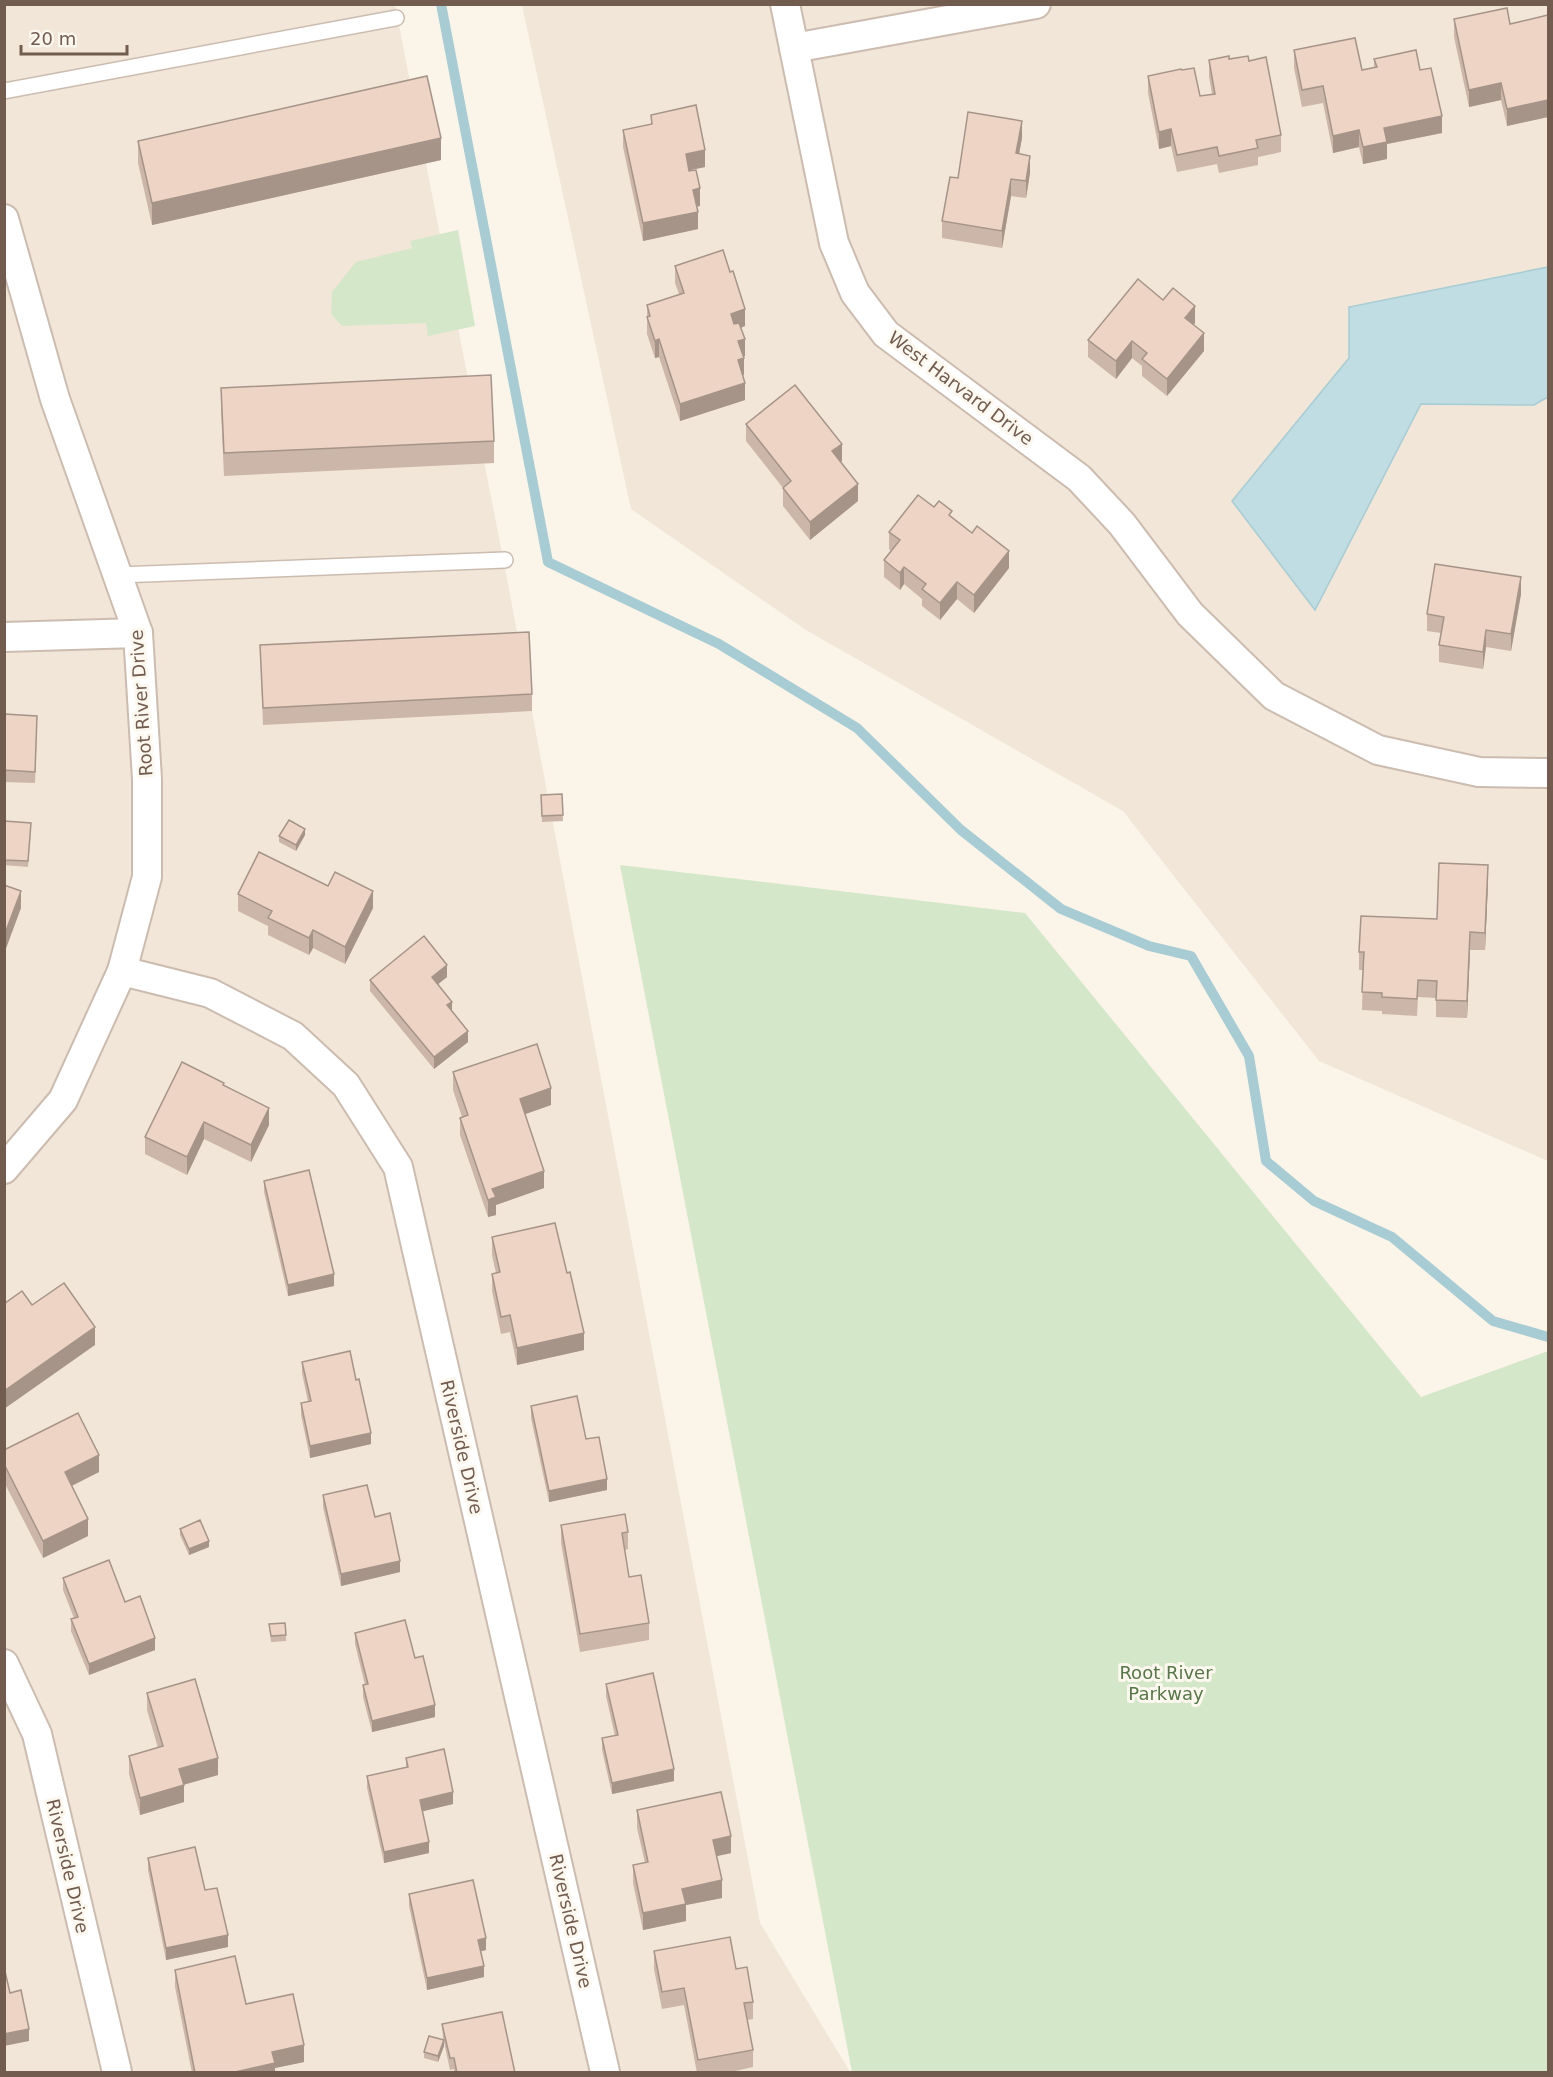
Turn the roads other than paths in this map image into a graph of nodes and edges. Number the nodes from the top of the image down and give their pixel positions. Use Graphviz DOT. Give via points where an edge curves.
graph roads {
  1 [pos="785,4"];
  2 [pos="1036,4"];
  3 [pos="396,18"];
  4 [pos="794,48"];
  5 [pos="4,91"];
  6 [pos="4,219"];
  7 [pos="505,560"];
  8 [pos="118,575"];
  9 [pos="138,633"];
  10 [pos="4,637"];
  11 [pos="1548,773"];
  12 [pos="122,971"];
  13 [pos="4,1170"];
  14 [pos="4,1664"];
  15 [pos="117,2073"];
  16 [pos="605,2073"];
  1 -- 4 [label="street, West Harvard Drive"];
  2 -- 4 [label="street"];
  3 -- 5 [label="lane"];
  4 -- 11 [label="street, West Harvard Drive" via="834,243 855,293 886,334 1079,478 1122,524 1190,614 1274,696 1378,750 1479,772"];
  6 -- 8 [label="street, Root River Drive" via="55,399"];
  7 -- 8 [label="lane"];
  8 -- 9 [label="street, Root River Drive"];
  9 -- 10 [label="street"];
  9 -- 12 [label="street, Root River Drive" via="147,779 147,877"];
  12 -- 13 [label="street, Root River Drive" via="63,1100"];
  12 -- 16 [label="street, Riverside Drive" via="210,993 293,1036 346,1085 398,1167"];
  14 -- 15 [label="street, Riverside Drive" via="37,1734"];
}
